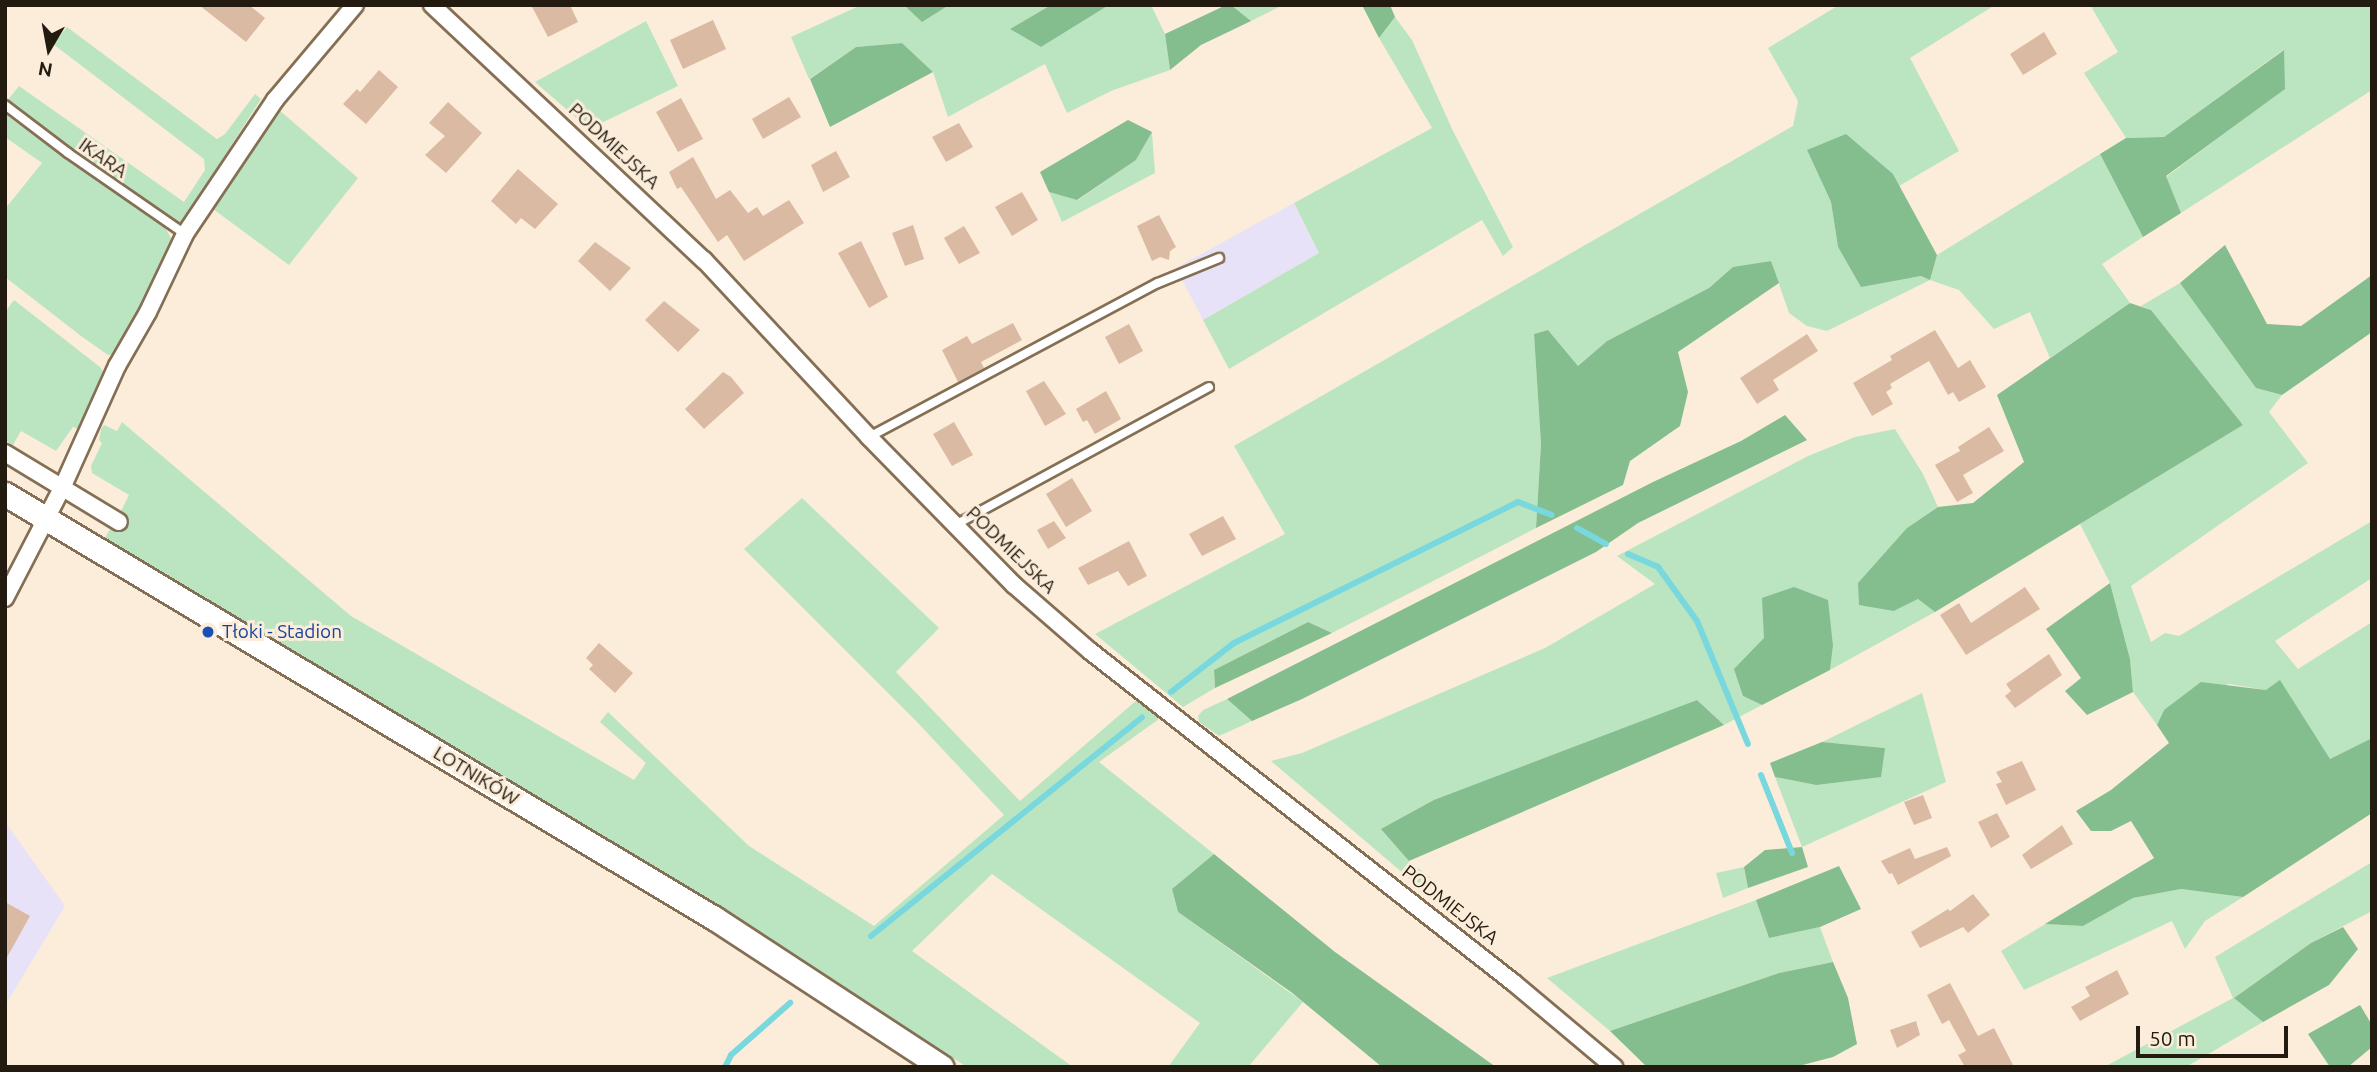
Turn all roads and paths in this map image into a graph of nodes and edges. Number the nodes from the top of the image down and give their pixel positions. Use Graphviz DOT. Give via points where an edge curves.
graph roads {
  1 [pos="355,5"];
  2 [pos="432,5"];
  3 [pos="5,105"];
  4 [pos="185,234"];
  5 [pos="1219,258"];
  6 [pos="1209,387"];
  7 [pos="869,437"];
  8 [pos="5,453"];
  9 [pos="63,486"];
  10 [pos="5,494"];
  11 [pos="46,518"];
  12 [pos="119,522"];
  13 [pos="954,525"];
  14 [pos="5,598"];
  15 [pos="942,1067"];
  16 [pos="1614,1067"];
  1 -- 4 [label="street" via="275,100"];
  2 -- 7 [label="street, PODMIEJSKA" via="704,260"];
  3 -- 4 [label="lane, IKARA"];
  4 -- 9 [label="street" via="117,366"];
  5 -- 7 [label="lane" via="1158,283"];
  6 -- 13 [label="lane"];
  7 -- 13 [label="street, PODMIEJSKA"];
  8 -- 9 [label="street"];
  9 -- 11 [label="street"];
  9 -- 12 [label="street"];
  10 -- 11 [label="street, LOTNIKÓW"];
  11 -- 14 [label="street"];
  11 -- 15 [label="street, LOTNIKÓW" via="714,918"];
  13 -- 16 [label="street, PODMIEJSKA" via="1090,651 1514,983"];
}
